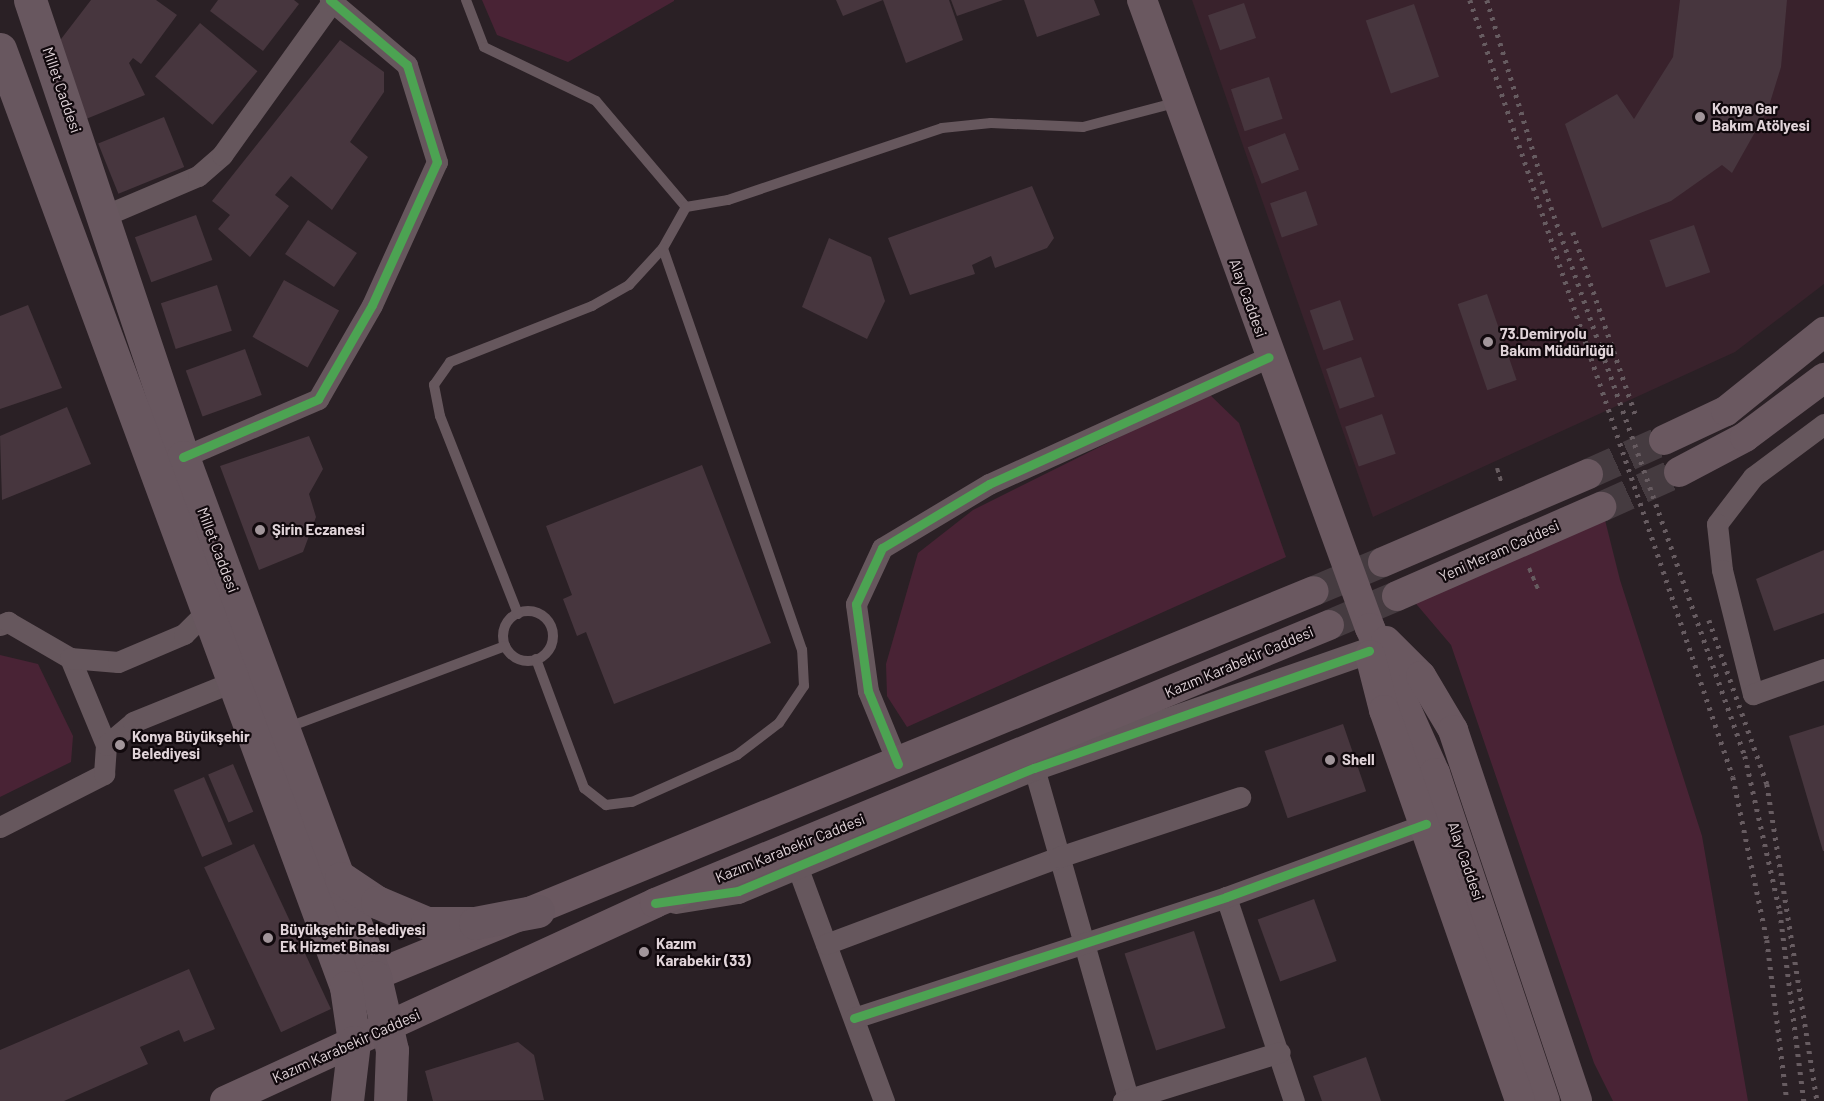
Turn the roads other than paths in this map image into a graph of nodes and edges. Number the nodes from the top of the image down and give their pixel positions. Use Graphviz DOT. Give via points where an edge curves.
graph roads {
  1 [pos="30,0"];
  2 [pos="466,0"];
  3 [pos="1142,0"];
  4 [pos="331,1"];
  5 [pos="0,49"];
  6 [pos="1178,102"];
  7 [pos="686,207"];
  8 [pos="106,215"];
  9 [pos="663,248"];
  10 [pos="1824,332"];
  11 [pos="1269,357"];
  12 [pos="1824,378"];
  13 [pos="1824,424"];
  14 [pos="1664,440"];
  15 [pos="183,457"];
  16 [pos="1679,472"];
  17 [pos="1588,474"];
  18 [pos="1601,507"];
  19 [pos="1383,562"];
  20 [pos="1314,591"];
  21 [pos="1397,596"];
  22 [pos="206,612"];
  23 [pos="518,614"];
  24 [pos="0,625"];
  25 [pos="1329,625"];
  26 [pos="1370,639"];
  27 [pos="505,646"];
  28 [pos="70,658"];
  29 [pos="536,659"];
  30 [pos="1824,669"];
  31 [pos="232,682"];
  32 [pos="285,728"];
  33 [pos="106,745"];
  34 [pos="898,764"];
  35 [pos="1034,768"];
  36 [pos="1240,797"];
  37 [pos="1426,824"];
  38 [pos="0,827"];
  39 [pos="1059,856"];
  40 [pos="797,866"];
  41 [pos="341,878"];
  42 [pos="1226,897"];
  43 [pos="655,903"];
  44 [pos="538,911"];
  45 [pos="1084,942"];
  46 [pos="826,944"];
  47 [pos="360,982"];
  48 [pos="854,1018"];
  49 [pos="388,1027"];
  50 [pos="354,1042"];
  51 [pos="1280,1052"];
  52 [pos="1127,1100"];
  53 [pos="225,1101"];
  54 [pos="347,1101"];
  55 [pos="390,1101"];
  56 [pos="885,1101"];
  57 [pos="1294,1101"];
  58 [pos="1520,1101"];
  59 [pos="1545,1101"];
  60 [pos="1577,1101"];
  1 -- 8 [label="main road, Millet Caddesi"];
  2 -- 7 [label="lane" via="484,47 596,101"];
  3 -- 6 [label="main road, Alay Caddesi"];
  4 -- 8 [label="street" via="222,155 198,176"];
  4 -- 15 [label="street" via="407,65 437,162 372,305 318,399"];
  5 -- 22 [label="main road, Millet Caddesi"];
  6 -- 7 [label="lane" via="1083,127 991,123 942,128 728,200"];
  6 -- 11 [label="main road, Alay Caddesi"];
  7 -- 9 [label="lane"];
  8 -- 15 [label="main road, Millet Caddesi"];
  9 -- 23 [label="lane" via="611,297 450,362 434,385 440,416"];
  9 -- 29 [label="lane" via="802,650 804,686 779,723 737,755 632,802 606,805 584,788"];
  10 -- 14 [label="main road" via="1726,411"];
  11 -- 26 [label="main road, Alay Caddesi"];
  11 -- 34 [label="street" via="989,484 882,548 856,604 868,691"];
  12 -- 16 [label="main road" via="1745,437"];
  13 -- 30 [label="street" via="1753,477 1717,524 1722,570 1753,694"];
  15 -- 32 [label="main road, Millet Caddesi"];
  17 -- 19 [label="main road"];
  18 -- 21 [label="main road, Yeni Meram Caddesi"];
  20 -- 34 [label="main road"];
  22 -- 28 [label="street" via="184,634 118,662"];
  22 -- 31 [label="main road, Millet Caddesi"];
  23 -- 27 [label="lane" via="506,624"];
  23 -- 29 [label="lane" via="540,615 550,627 552,642"];
  24 -- 28 [label="street" via="8,622"];
  25 -- 43 [label="main road, Kazım Karabekir Caddesi"];
  26 -- 35 [label="street"];
  26 -- 37 [label="main road, Alay Caddesi" via="1384,710"];
  26 -- 59 [label="main road, Alay Caddesi" via="1435,773"];
  26 -- 60 [label="main road" via="1421,676 1453,730"];
  27 -- 29 [label="lane" via="521,660"];
  27 -- 32 [label="lane"];
  28 -- 33 [label="street"];
  31 -- 33 [label="street" via="133,722"];
  31 -- 47 [label="main road, Millet Caddesi"];
  32 -- 41 [label="main road, Millet Caddesi"];
  33 -- 38 [label="street" via="104,774"];
  34 -- 44 [label="main road"];
  35 -- 39 [label="street"];
  35 -- 40 [label="street"];
  36 -- 39 [label="street"];
  37 -- 42 [label="street"];
  37 -- 58 [label="main road, Alay Caddesi"];
  39 -- 45 [label="street"];
  39 -- 46 [label="street"];
  40 -- 43 [label="street" via="738,891"];
  40 -- 46 [label="street"];
  41 -- 44 [label="main road" via="377,902 427,922 475,923"];
  41 -- 47 [label="main road, Millet Caddesi"];
  42 -- 45 [label="street"];
  42 -- 51 [label="street"];
  43 -- 49 [label="main road, Kazım Karabekir Caddesi"];
  44 -- 47 [label="main road"];
  45 -- 48 [label="street"];
  45 -- 52 [label="street"];
  46 -- 48 [label="street"];
  47 -- 49 [label="main road, Millet Caddesi"];
  47 -- 50 [label="main road, Millet Caddesi"];
  48 -- 56 [label="street"];
  49 -- 50 [label="main road, Kazım Karabekir Caddesi"];
  49 -- 55 [label="main road, Millet Caddesi"];
  50 -- 53 [label="main road, Kazım Karabekir Caddesi"];
  50 -- 54 [label="main road, Millet Caddesi"];
  51 -- 52 [label="street"];
  51 -- 57 [label="street"];
}
